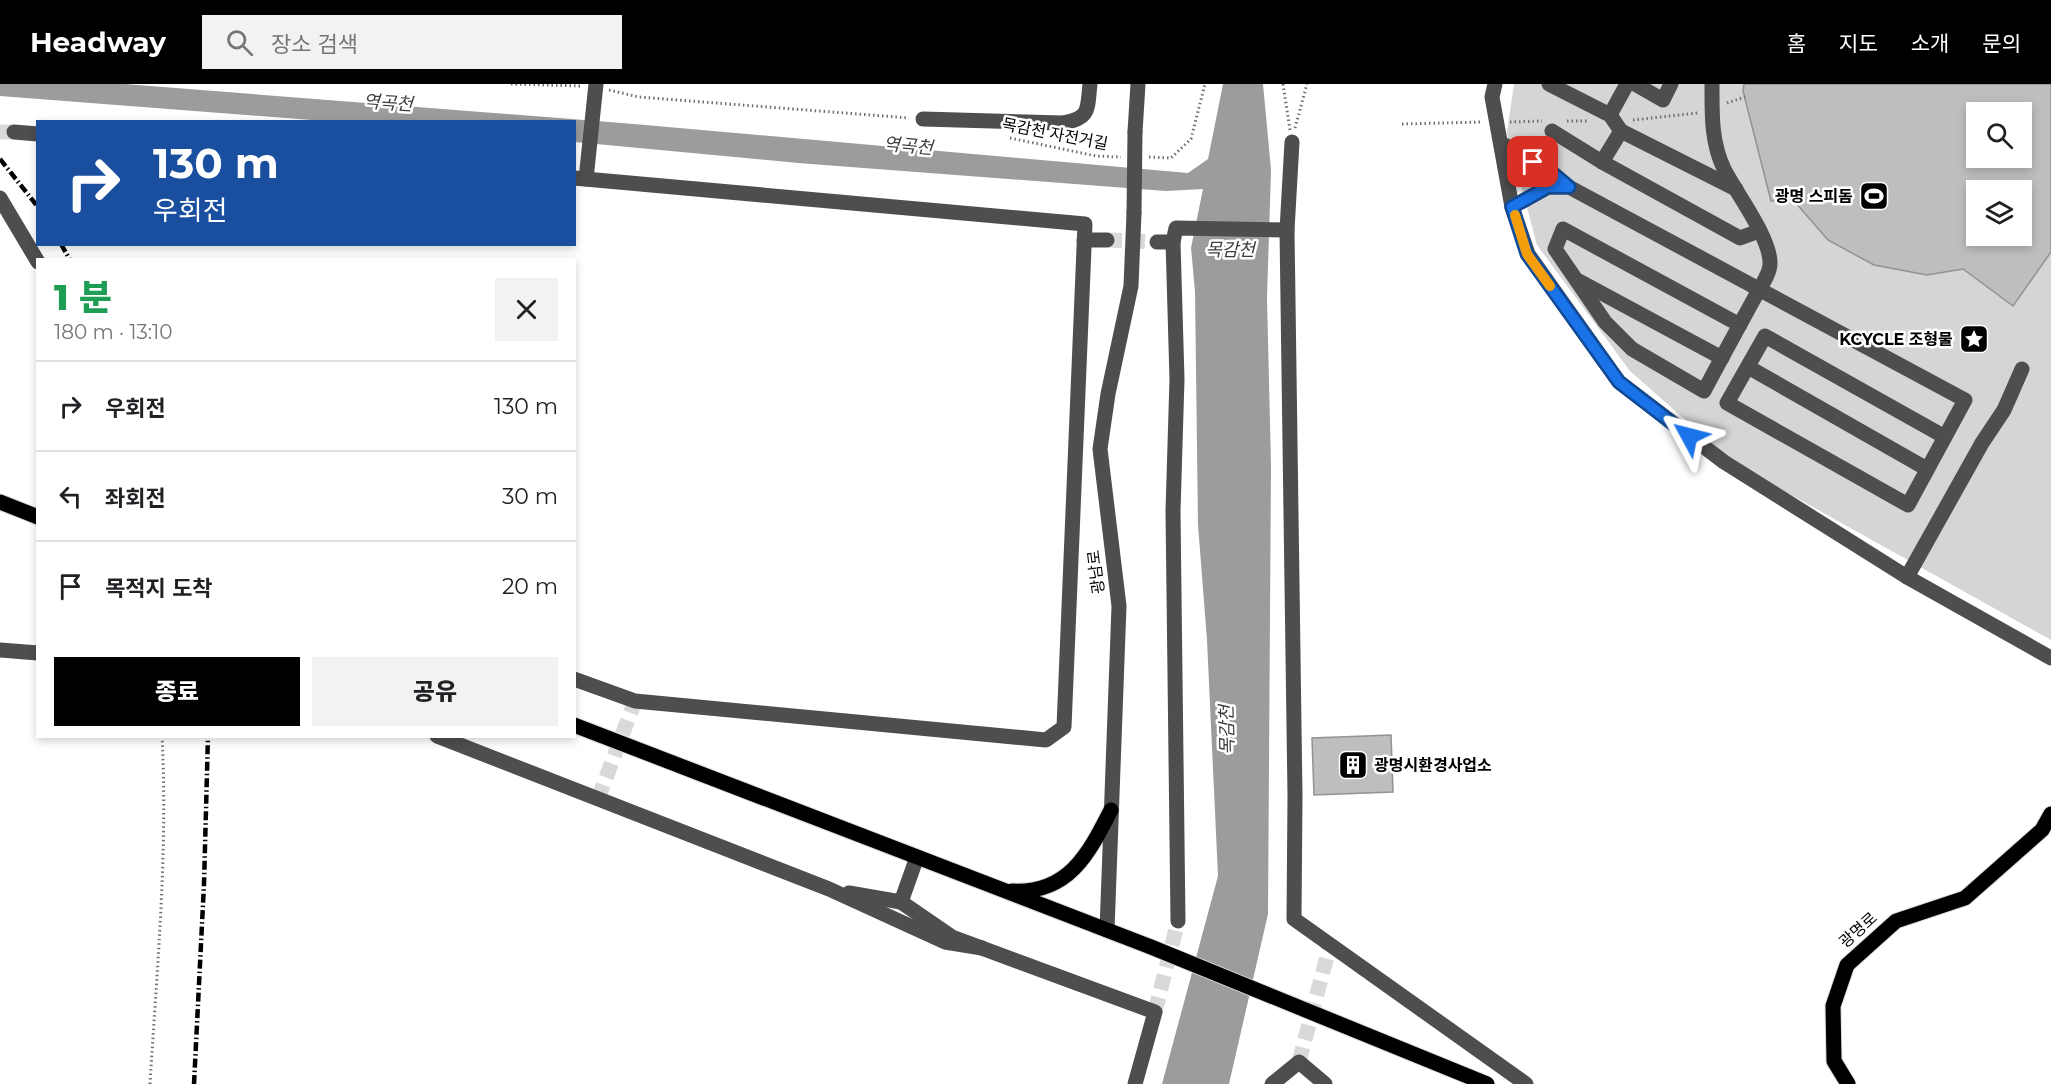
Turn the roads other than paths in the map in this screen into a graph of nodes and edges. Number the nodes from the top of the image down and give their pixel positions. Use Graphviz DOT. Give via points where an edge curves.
graph roads {
  1 [pos="1090,84"];
  2 [pos="1138,84"];
  3 [pos="1495,84"];
  4 [pos="1549,84"];
  5 [pos="1626,84"];
  6 [pos="1635,84"];
  7 [pos="1671,84"];
  8 [pos="1712,84"];
  9 [pos="596,85"];
  10 [pos="923,119"];
  11 [pos="1618,122"];
  12 [pos="1552,131"];
  13 [pos="14,132"];
  14 [pos="36,134"];
  15 [pos="1292,142"];
  16 [pos="1501,143"];
  17 [pos="1602,162"];
  18 [pos="580,179"];
  19 [pos="1569,187"];
  20 [pos="1736,189"];
  21 [pos="0,198"];
  22 [pos="1512,207"];
  23 [pos="1287,230"];
  24 [pos="1759,231"];
  25 [pos="1174,235"];
  26 [pos="1084,240"];
  27 [pos="1107,240"];
  28 [pos="1157,242"];
  29 [pos="36,259"];
  30 [pos="1575,279"];
  31 [pos="1759,289"];
  32 [pos="1740,325"];
  33 [pos="1722,358"];
  34 [pos="1748,367"];
  35 [pos="2022,369"];
  36 [pos="1945,437"];
  37 [pos="1927,469"];
  38 [pos="0,502"];
  39 [pos="36,516"];
  40 [pos="1907,577"];
  41 [pos="0,650"];
  42 [pos="36,653"];
  43 [pos="2051,658"];
  44 [pos="576,680"];
  45 [pos="576,725"];
  46 [pos="442,738"];
  47 [pos="1111,810"];
  48 [pos="2051,814"];
  49 [pos="917,857"];
  50 [pos="829,889"];
  51 [pos="1002,890"];
  52 [pos="902,902"];
  53 [pos="1178,921"];
  54 [pos="1107,930"];
  55 [pos="982,948"];
  56 [pos="1135,1084"];
  57 [pos="1272,1084"];
  58 [pos="1325,1084"];
  59 [pos="1487,1084"];
  60 [pos="1526,1084"];
  61 [pos="1848,1084"];
  1 -- 10 [label="street" via="1085,114 1071,122"];
  2 -- 47 [label="street, 광남로, bridge" via="1131,286 1100,449 1119,606"];
  3 -- 16 [label="street" via="1492,97"];
  4 -- 11 [label="street"];
  5 -- 11 [label="street"];
  6 -- 7 [label="street" via="1662,100"];
  8 -- 20 [label="street" via="1712,134"];
  9 -- 18 [label="street"];
  11 -- 17 [label="street"];
  11 -- 20 [label="street"];
  12 -- 17 [label="street"];
  13 -- 14 [label="street"];
  15 -- 23 [label="street"];
  16 -- 19 [label="street" via="1550,171"];
  16 -- 22 [label="street"];
  17 -- 24 [label="street" via="1740,238"];
  18 -- 26 [label="street" via="1085,224"];
  19 -- 22 [label="street" via="1548,187"];
  19 -- 31 [label="street"];
  20 -- 24 [label="street"];
  21 -- 29 [label="street"];
  22 -- 40 [label="street" via="1527,254 1619,382 1724,462"];
  23 -- 25 [label="street"];
  23 -- 60 [label="street" via="1294,919"];
  24 -- 31 [label="street" via="1771,265"];
  25 -- 28 [label="street"];
  25 -- 53 [label="street"];
  26 -- 27 [label="street"];
  26 -- 44 [label="street" via="1064,727 1046,740 635,701"];
  30 -- 32 [label="street" via="1555,249 1563,229"];
  30 -- 33 [label="street"];
  30 -- 33 [label="street" via="1605,322 1632,349 1704,391"];
  31 -- 32 [label="street"];
  31 -- 36 [label="street" via="1965,400"];
  32 -- 33 [label="street"];
  34 -- 36 [label="street" via="1765,336"];
  34 -- 37 [label="street"];
  34 -- 37 [label="street" via="1727,403 1908,506"];
  35 -- 40 [label="street" via="2004,410"];
  36 -- 37 [label="street"];
  38 -- 39 [label="main road"];
  40 -- 43 [label="street"];
  41 -- 42 [label="street"];
  45 -- 49 [label="main road"];
  46 -- 50 [label="street"];
  47 -- 51 [label="main road" via="1090,851 1067,874 1039,889"];
  47 -- 54 [label="street, 광남로"];
  48 -- 61 [label="main road, 광명로" via="2042,830 1965,898 1896,921 1847,965 1833,1006 1834,1062"];
  49 -- 51 [label="main road"];
  49 -- 52 [label="street"];
  50 -- 52 [label="street"];
  50 -- 55 [label="street" via="945,942"];
  51 -- 54 [label="main road"];
  52 -- 55 [label="street" via="952,936"];
  54 -- 59 [label="main road, bridge"];
  55 -- 56 [label="street" via="1155,1012"];
  57 -- 58 [label="street" via="1299,1062"];
}
